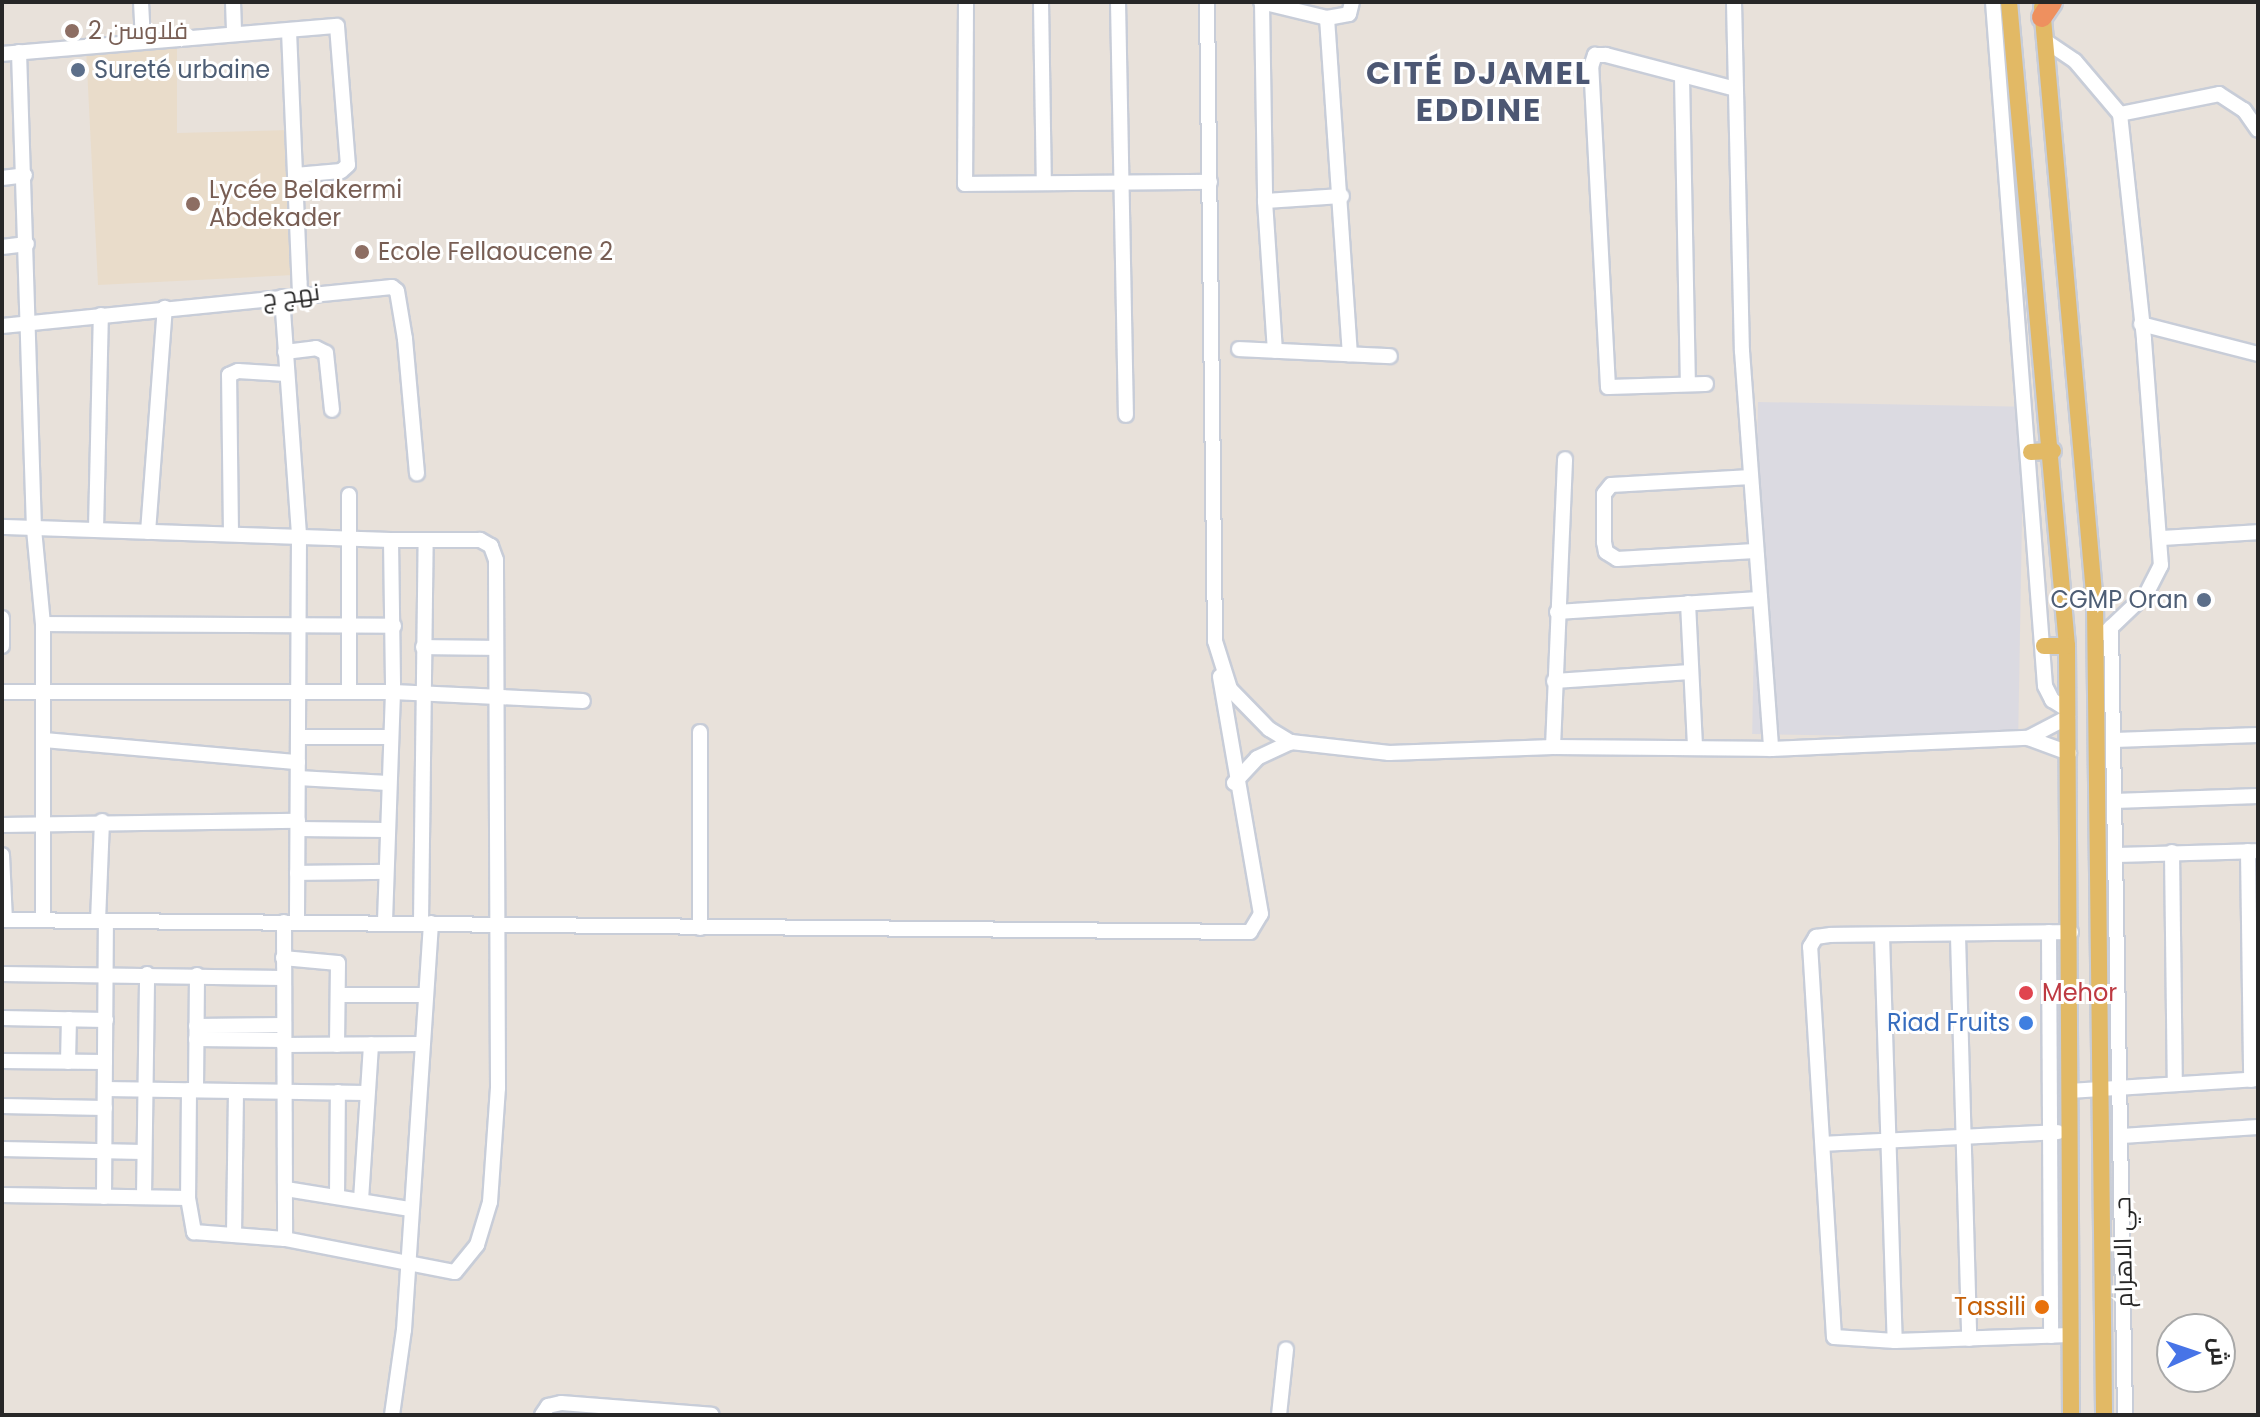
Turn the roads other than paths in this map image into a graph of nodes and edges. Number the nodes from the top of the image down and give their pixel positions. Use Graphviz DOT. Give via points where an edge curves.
graph roads {
  1 [pos="141,2"];
  2 [pos="233,2"];
  3 [pos="966,2"];
  4 [pos="1041,2"];
  5 [pos="1118,2"];
  6 [pos="1207,2"];
  7 [pos="1261,2"];
  8 [pos="1352,2"];
  9 [pos="1734,2"];
  10 [pos="2002,7"];
  11 [pos="2045,7"];
  12 [pos="1327,18"];
  13 [pos="289,31"];
  14 [pos="234,33"];
  15 [pos="143,39"];
  16 [pos="2044,40"];
  17 [pos="19,52"];
  18 [pos="2,54"];
  19 [pos="1682,76"];
  20 [pos="1736,89"];
  21 [pos="2120,114"];
  22 [pos="2258,130"];
  23 [pos="25,175"];
  24 [pos="295,175"];
  25 [pos="2,178"];
  26 [pos="1210,182"];
  27 [pos="1044,183"];
  28 [pos="1120,183"];
  29 [pos="1342,196"];
  30 [pos="1265,201"];
  31 [pos="27,244"];
  32 [pos="2,247"];
  33 [pos="300,294"];
  34 [pos="282,297"];
  35 [pos="165,308"];
  36 [pos="101,315"];
  37 [pos="30,324"];
  38 [pos="2141,324"];
  39 [pos="2,326"];
  40 [pos="1239,349"];
  41 [pos="1275,351"];
  42 [pos="285,352"];
  43 [pos="1350,354"];
  44 [pos="2258,354"];
  45 [pos="1390,356"];
  46 [pos="286,374"];
  47 [pos="1688,384"];
  48 [pos="1706,384"];
  49 [pos="332,410"];
  50 [pos="1126,415"];
  51 [pos="2053,451"];
  52 [pos="2031,452"];
  53 [pos="1565,459"];
  54 [pos="417,473"];
  55 [pos="1751,477"];
  56 [pos="349,495"];
  57 [pos="2,527"];
  58 [pos="34,529"];
  59 [pos="96,530"];
  60 [pos="148,532"];
  61 [pos="2258,532"];
  62 [pos="231,534"];
  63 [pos="299,535"];
  64 [pos="350,535"];
  65 [pos="2161,538"];
  66 [pos="391,540"];
  67 [pos="426,540"];
  68 [pos="1755,551"];
  69 [pos="1759,599"];
  70 [pos="1688,603"];
  71 [pos="1557,612"];
  72 [pos="2,618"];
  73 [pos="43,624"];
  74 [pos="350,626"];
  75 [pos="394,626"];
  76 [pos="299,627"];
  77 [pos="2111,627"];
  78 [pos="2096,641"];
  79 [pos="2,646"];
  80 [pos="2044,646"];
  81 [pos="2067,646"];
  82 [pos="423,647"];
  83 [pos="496,648"];
  84 [pos="1218,664"];
  85 [pos="1691,672"];
  86 [pos="1554,681"];
  87 [pos="44,690"];
  88 [pos="297,691"];
  89 [pos="2,692"];
  90 [pos="349,692"];
  91 [pos="393,692"];
  92 [pos="421,695"];
  93 [pos="495,698"];
  94 [pos="583,701"];
  95 [pos="2068,714"];
  96 [pos="700,732"];
  97 [pos="2258,735"];
  98 [pos="298,737"];
  99 [pos="389,737"];
  100 [pos="2028,738"];
  101 [pos="44,740"];
  102 [pos="2114,740"];
  103 [pos="1291,742"];
  104 [pos="1553,747"];
  105 [pos="1695,747"];
  106 [pos="1771,749"];
  107 [pos="2069,753"];
  108 [pos="298,762"];
  109 [pos="298,778"];
  110 [pos="388,783"];
  111 [pos="1234,783"];
  112 [pos="2258,796"];
  113 [pos="2114,801"];
  114 [pos="102,821"];
  115 [pos="44,823"];
  116 [pos="2,825"];
  117 [pos="298,825"];
  118 [pos="386,830"];
  119 [pos="2253,851"];
  120 [pos="2172,852"];
  121 [pos="2,855"];
  122 [pos="2115,855"];
  123 [pos="385,872"];
  124 [pos="297,873"];
  125 [pos="3,920"];
  126 [pos="43,920"];
  127 [pos="102,921"];
  128 [pos="291,922"];
  129 [pos="385,923"];
  130 [pos="426,923"];
  131 [pos="500,923"];
  132 [pos="700,928"];
  133 [pos="2049,932"];
  134 [pos="2071,932"];
  135 [pos="1882,936"];
  136 [pos="1958,936"];
  137 [pos="283,958"];
  138 [pos="2,974"];
  139 [pos="106,974"];
  140 [pos="147,974"];
  141 [pos="197,975"];
  142 [pos="283,978"];
  143 [pos="338,995"];
  144 [pos="425,995"];
  145 [pos="2,1018"];
  146 [pos="69,1019"];
  147 [pos="106,1020"];
  148 [pos="196,1032"];
  149 [pos="284,1037"];
  150 [pos="371,1044"];
  151 [pos="421,1044"];
  152 [pos="337,1045"];
  153 [pos="2,1061"];
  154 [pos="68,1062"];
  155 [pos="105,1062"];
  156 [pos="2254,1080"];
  157 [pos="2175,1084"];
  158 [pos="105,1089"];
  159 [pos="2112,1089"];
  160 [pos="145,1090"];
  161 [pos="193,1090"];
  162 [pos="236,1091"];
  163 [pos="287,1091"];
  164 [pos="2069,1091"];
  165 [pos="338,1092"];
  166 [pos="366,1093"];
  167 [pos="2,1106"];
  168 [pos="105,1108"];
  169 [pos="2258,1127"];
  170 [pos="2049,1132"];
  171 [pos="2069,1132"];
  172 [pos="2122,1136"];
  173 [pos="1963,1138"];
  174 [pos="1886,1143"];
  175 [pos="1823,1144"];
  176 [pos="2,1149"];
  177 [pos="104,1151"];
  178 [pos="143,1152"];
  179 [pos="286,1189"];
  180 [pos="2,1195"];
  181 [pos="104,1197"];
  182 [pos="144,1197"];
  183 [pos="337,1197"];
  184 [pos="188,1198"];
  185 [pos="361,1200"];
  186 [pos="410,1209"];
  187 [pos="234,1235"];
  188 [pos="285,1239"];
  189 [pos="408,1265"];
  190 [pos="2070,1335"];
  191 [pos="2051,1336"];
  192 [pos="1969,1339"];
  193 [pos="1895,1341"];
  194 [pos="1286,1349"];
  195 [pos="628,1411"];
  196 [pos="392,1415"];
  197 [pos="542,1415"];
  198 [pos="712,1415"];
  199 [pos="1279,1415"];
  200 [pos="2071,1415"];
  201 [pos="2104,1415"];
  202 [pos="2125,1415"];
  1 -- 15 [label="street"];
  2 -- 14 [label="street"];
  3 -- 27 [label="street" via="965,184"];
  4 -- 27 [label="street"];
  5 -- 28 [label="street"];
  6 -- 26 [label="street"];
  7 -- 12 [label="street"];
  7 -- 30 [label="street"];
  8 -- 12 [label="street" via="1349,14"];
  9 -- 20 [label="street"];
  10 -- 51 [label="main road"];
  10 -- 52 [label="street"];
  11 -- 16 [label="main road"];
  12 -- 29 [label="street"];
  13 -- 14 [label="street"];
  13 -- 24 [label="street"];
  13 -- 24 [label="street" via="339,28 348,161 341,171"];
  14 -- 15 [label="street"];
  15 -- 17 [label="street"];
  16 -- 21 [label="street" via="2075,61"];
  16 -- 78 [label="main road"];
  17 -- 18 [label="street"];
  17 -- 23 [label="street"];
  19 -- 20 [label="street"];
  19 -- 47 [label="street"];
  19 -- 47 [label="street" via="1606,55 1595,55 1591,67 1608,387"];
  20 -- 55 [label="street" via="1742,351"];
  21 -- 22 [label="street" via="2219,94 2244,110"];
  21 -- 38 [label="street"];
  23 -- 25 [label="street"];
  23 -- 31 [label="street"];
  24 -- 33 [label="street"];
  26 -- 28 [label="street"];
  26 -- 84 [label="street"];
  27 -- 28 [label="street"];
  28 -- 50 [label="street"];
  29 -- 30 [label="street"];
  29 -- 43 [label="street"];
  30 -- 41 [label="street"];
  31 -- 32 [label="street"];
  31 -- 37 [label="street"];
  33 -- 34 [label="street, نهج ج"];
  33 -- 54 [label="street, نهج ج" via="374,286 397,291"];
  34 -- 35 [label="street, نهج ج"];
  34 -- 42 [label="street"];
  35 -- 36 [label="street, نهج ج"];
  35 -- 60 [label="street"];
  36 -- 37 [label="street, نهج ج"];
  36 -- 59 [label="street"];
  37 -- 39 [label="street, نهج ج"];
  37 -- 58 [label="street"];
  38 -- 44 [label="street"];
  38 -- 65 [label="street"];
  40 -- 41 [label="street"];
  41 -- 43 [label="street"];
  42 -- 46 [label="street"];
  42 -- 49 [label="street" via="316,348 326,353"];
  43 -- 45 [label="street"];
  46 -- 62 [label="street" via="229,375"];
  46 -- 63 [label="street"];
  47 -- 48 [label="street"];
  51 -- 52 [label="main road"];
  51 -- 81 [label="main road"];
  52 -- 80 [label="street"];
  53 -- 71 [label="street"];
  55 -- 68 [label="street"];
  55 -- 68 [label="street" via="1611,485 1604,494 1604,542 1606,552 1617,559"];
  56 -- 64 [label="street"];
  57 -- 58 [label="street"];
  58 -- 59 [label="street"];
  58 -- 73 [label="street"];
  59 -- 60 [label="street"];
  60 -- 62 [label="street"];
  61 -- 65 [label="street"];
  62 -- 63 [label="street"];
  63 -- 64 [label="street"];
  63 -- 76 [label="street"];
  64 -- 66 [label="street"];
  64 -- 74 [label="street"];
  65 -- 77 [label="street" via="2156,578"];
  66 -- 67 [label="street"];
  66 -- 75 [label="street"];
  67 -- 82 [label="street"];
  67 -- 83 [label="street" via="480,540 491,546 496,560"];
  68 -- 69 [label="street"];
  69 -- 70 [label="street"];
  69 -- 106 [label="street"];
  70 -- 71 [label="street"];
  70 -- 85 [label="street"];
  71 -- 86 [label="street"];
  72 -- 79 [label="street"];
  73 -- 76 [label="street"];
  73 -- 87 [label="street"];
  74 -- 75 [label="street"];
  74 -- 76 [label="street"];
  74 -- 90 [label="street"];
  75 -- 91 [label="street"];
  76 -- 88 [label="street"];
  77 -- 78 [label="street"];
  77 -- 102 [label="street, حي الاهرام"];
  78 -- 159 [label="main road"];
  80 -- 81 [label="main road"];
  80 -- 95 [label="street" via="2046,691"];
  81 -- 95 [label="main road"];
  82 -- 83 [label="street"];
  82 -- 92 [label="street"];
  83 -- 93 [label="street"];
  84 -- 103 [label="street" via="1239,701"];
  84 -- 111 [label="street"];
  85 -- 86 [label="street"];
  85 -- 105 [label="street"];
  86 -- 104 [label="street"];
  87 -- 88 [label="street"];
  87 -- 89 [label="street"];
  87 -- 101 [label="street"];
  88 -- 90 [label="street"];
  88 -- 98 [label="street"];
  90 -- 91 [label="street"];
  91 -- 92 [label="street"];
  91 -- 99 [label="street"];
  92 -- 93 [label="street"];
  92 -- 130 [label="street"];
  93 -- 94 [label="street"];
  93 -- 131 [label="street"];
  95 -- 100 [label="street"];
  95 -- 107 [label="main road"];
  96 -- 132 [label="street"];
  97 -- 102 [label="street"];
  98 -- 99 [label="street"];
  98 -- 108 [label="street"];
  99 -- 110 [label="street"];
  100 -- 106 [label="street"];
  100 -- 107 [label="street"];
  101 -- 108 [label="street"];
  101 -- 115 [label="street"];
  102 -- 113 [label="street, حي الاهرام"];
  103 -- 104 [label="street" via="1389,753"];
  103 -- 111 [label="street" via="1257,758"];
  104 -- 105 [label="street"];
  105 -- 106 [label="street"];
  107 -- 134 [label="main road"];
  108 -- 109 [label="street"];
  109 -- 110 [label="street"];
  109 -- 117 [label="street"];
  110 -- 118 [label="street"];
  111 -- 132 [label="street" via="1261,914 1250,932"];
  112 -- 113 [label="street"];
  113 -- 122 [label="street, حي الاهرام"];
  114 -- 115 [label="street"];
  114 -- 117 [label="street"];
  114 -- 127 [label="street"];
  115 -- 116 [label="street"];
  115 -- 126 [label="street"];
  117 -- 118 [label="street"];
  117 -- 124 [label="street"];
  118 -- 123 [label="street"];
  119 -- 120 [label="street"];
  119 -- 156 [label="street"];
  120 -- 122 [label="street"];
  120 -- 157 [label="street"];
  121 -- 125 [label="street"];
  122 -- 159 [label="street, حي الاهرام"];
  123 -- 124 [label="street"];
  123 -- 129 [label="street"];
  124 -- 128 [label="street"];
  125 -- 126 [label="street"];
  126 -- 127 [label="street"];
  127 -- 128 [label="street"];
  127 -- 139 [label="street"];
  128 -- 129 [label="street"];
  128 -- 137 [label="street"];
  129 -- 130 [label="street"];
  130 -- 131 [label="street"];
  130 -- 144 [label="street"];
  131 -- 132 [label="street"];
  131 -- 189 [label="street" via="490,1202 477,1245 455,1272"];
  133 -- 134 [label="street"];
  133 -- 136 [label="street"];
  133 -- 170 [label="street"];
  134 -- 164 [label="main road"];
  135 -- 136 [label="street"];
  135 -- 174 [label="street"];
  135 -- 175 [label="street" via="1831,935 1811,942"];
  136 -- 173 [label="street"];
  137 -- 142 [label="street"];
  137 -- 143 [label="street" via="335,960"];
  138 -- 139 [label="street"];
  139 -- 140 [label="street"];
  139 -- 147 [label="street"];
  140 -- 141 [label="street"];
  140 -- 160 [label="street"];
  141 -- 142 [label="street"];
  141 -- 148 [label="street"];
  142 -- 149 [label="street"];
  143 -- 144 [label="street"];
  143 -- 152 [label="street"];
  144 -- 151 [label="street"];
  145 -- 146 [label="street"];
  146 -- 147 [label="street"];
  146 -- 154 [label="street"];
  147 -- 155 [label="street"];
  148 -- 149 [label="street"];
  148 -- 161 [label="street"];
  149 -- 152 [label="street"];
  149 -- 163 [label="street"];
  150 -- 151 [label="street"];
  150 -- 152 [label="street"];
  150 -- 166 [label="street"];
  151 -- 186 [label="street"];
  153 -- 154 [label="street"];
  154 -- 155 [label="street"];
  155 -- 158 [label="street"];
  156 -- 157 [label="street"];
  157 -- 159 [label="street"];
  158 -- 160 [label="street"];
  158 -- 168 [label="street"];
  159 -- 164 [label="street"];
  159 -- 172 [label="street, حي الاهرام"];
  159 -- 201 [label="main road"];
  160 -- 161 [label="street"];
  160 -- 178 [label="street"];
  161 -- 162 [label="street"];
  161 -- 184 [label="street"];
  162 -- 163 [label="street"];
  162 -- 187 [label="street"];
  163 -- 165 [label="street"];
  163 -- 179 [label="street"];
  164 -- 171 [label="main road"];
  165 -- 166 [label="street"];
  165 -- 183 [label="street"];
  166 -- 185 [label="street"];
  167 -- 168 [label="street"];
  168 -- 177 [label="street"];
  169 -- 172 [label="street"];
  170 -- 171 [label="street"];
  170 -- 173 [label="street"];
  170 -- 191 [label="street"];
  171 -- 190 [label="main road"];
  172 -- 202 [label="street, حي الاهرام"];
  173 -- 174 [label="street"];
  173 -- 192 [label="street"];
  174 -- 175 [label="street"];
  174 -- 193 [label="street"];
  175 -- 193 [label="street" via="1833,1334 1838,1340"];
  176 -- 177 [label="street"];
  177 -- 178 [label="street"];
  177 -- 181 [label="street"];
  178 -- 182 [label="street"];
  179 -- 183 [label="street"];
  179 -- 188 [label="street"];
  180 -- 181 [label="street"];
  181 -- 182 [label="street"];
  182 -- 184 [label="street"];
  183 -- 185 [label="street"];
  184 -- 187 [label="street" via="194,1232"];
  185 -- 186 [label="street"];
  186 -- 189 [label="street"];
  187 -- 188 [label="street"];
  188 -- 189 [label="street"];
  189 -- 196 [label="street" via="402,1362"];
  190 -- 191 [label="street"];
  190 -- 200 [label="main road"];
  191 -- 192 [label="street"];
  192 -- 193 [label="street"];
  194 -- 199 [label="street"];
  195 -- 197 [label="street" via="553,1404"];
  195 -- 198 [label="street"];
}
